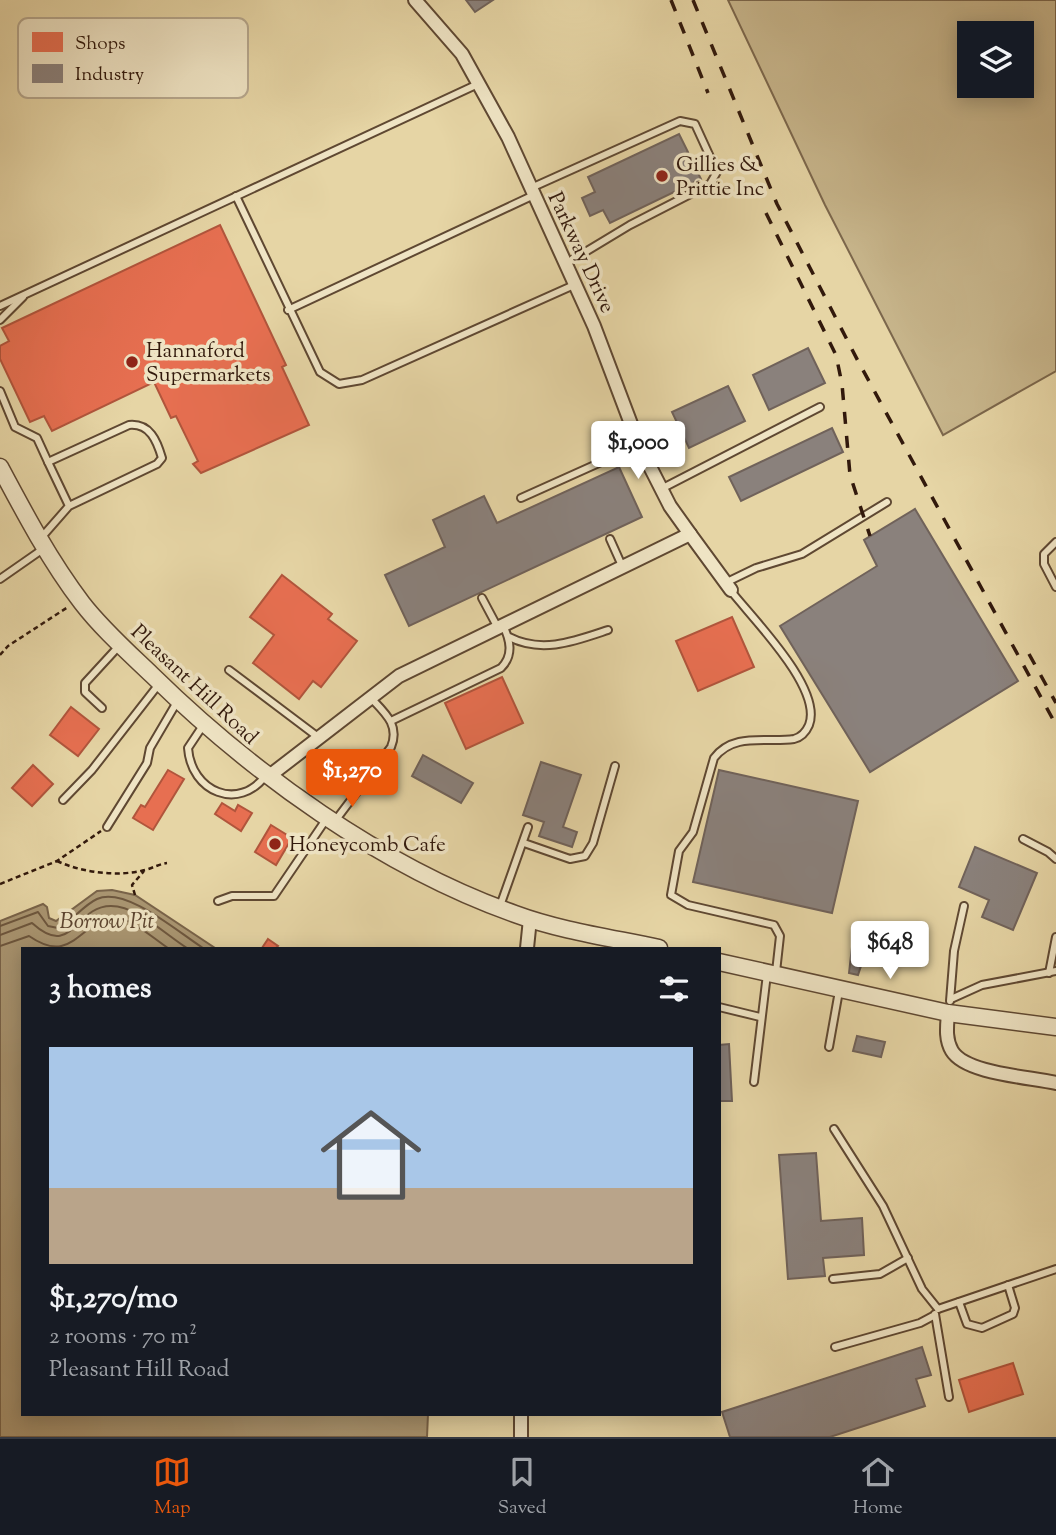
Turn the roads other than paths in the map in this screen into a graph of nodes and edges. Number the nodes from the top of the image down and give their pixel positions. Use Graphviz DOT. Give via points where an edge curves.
graph roads {
  1 [pos="415,0"];
  2 [pos="480,83"];
  3 [pos="533,192"];
  4 [pos="236,195"];
  5 [pos="567,263"];
  6 [pos="576,285"];
  7 [pos="26,294"];
  8 [pos="0,306"];
  9 [pos="288,310"];
  10 [pos="0,320"];
  11 [pos="0,391"];
  12 [pos="820,407"];
  13 [pos="639,445"];
  14 [pos="48,462"];
  15 [pos="0,467"];
  16 [pos="661,489"];
  17 [pos="521,498"];
  18 [pos="887,502"];
  19 [pos="69,506"];
  20 [pos="690,534"];
  21 [pos="610,539"];
  22 [pos="1056,542"];
  23 [pos="42,544"];
  24 [pos="623,568"];
  25 [pos="0,579"];
  26 [pos="728,587"];
  27 [pos="1056,587"];
  28 [pos="482,598"];
  29 [pos="503,630"];
  30 [pos="608,630"];
  31 [pos="120,644"];
  32 [pos="229,670"];
  33 [pos="160,683"];
  34 [pos="370,697"];
  35 [pos="178,700"];
  36 [pos="102,708"];
  37 [pos="391,721"];
  38 [pos="204,724"];
  39 [pos="318,737"];
  40 [pos="615,766"];
  41 [pos="267,776"];
  42 [pos="62,800"];
  43 [pos="332,818"];
  44 [pos="107,827"];
  45 [pos="528,827"];
  46 [pos="1023,839"];
  47 [pos="524,843"];
  48 [pos="1056,859"];
  49 [pos="218,901"];
  50 [pos="964,906"];
  51 [pos="500,908"];
  52 [pos="530,919"];
  53 [pos="1056,937"];
  54 [pos="527,947"];
  55 [pos="655,947"];
  56 [pos="721,962"];
  57 [pos="1052,972"];
  58 [pos="772,973"];
  59 [pos="840,989"];
  60 [pos="949,1006"];
  61 [pos="721,1007"];
  62 [pos="760,1017"];
  63 [pos="1056,1027"];
  64 [pos="829,1047"];
  65 [pos="754,1082"];
  66 [pos="1056,1083"];
  67 [pos="834,1129"];
  68 [pos="908,1258"];
  69 [pos="1056,1269"];
  70 [pos="833,1279"];
  71 [pos="1008,1285"];
  72 [pos="959,1302"];
  73 [pos="936,1312"];
  74 [pos="835,1347"];
  75 [pos="949,1397"];
  76 [pos="521,1416"];
  77 [pos="521,1437"];
  1 -- 2 [label="street, Parkway Drive"];
  2 -- 3 [label="street, Parkway Drive"];
  2 -- 4 [label="lane"];
  3 -- 5 [label="street, Parkway Drive"];
  3 -- 5 [label="lane" via="680,121 695,124 717,173 710,184"];
  3 -- 9 [label="lane"];
  4 -- 7 [label="lane"];
  4 -- 9 [label="lane"];
  5 -- 6 [label="street, Parkway Drive"];
  6 -- 9 [label="lane" via="339,384 320,372"];
  6 -- 13 [label="street, Parkway Drive"];
  7 -- 8 [label="lane"];
  7 -- 10 [label="lane"];
  11 -- 14 [label="lane" via="15,427 37,438"];
  12 -- 16 [label="lane"];
  13 -- 16 [label="street, Parkway Drive"];
  13 -- 17 [label="lane"];
  14 -- 19 [label="lane"];
  14 -- 19 [label="lane" via="129,425 142,426 158,443 162,458 157,464"];
  15 -- 23 [label="street, Pleasant Hill Road"];
  16 -- 20 [label="street, Parkway Drive"];
  18 -- 26 [label="lane" via="802,554 756,568"];
  19 -- 23 [label="lane"];
  20 -- 24 [label="street"];
  20 -- 26 [label="street, Parkway Drive"];
  21 -- 24 [label="lane"];
  22 -- 27 [label="lane" via="1044,554"];
  23 -- 25 [label="lane"];
  23 -- 31 [label="street, Pleasant Hill Road" via="82,603"];
  24 -- 29 [label="street"];
  26 -- 58 [label="lane" via="801,677 813,713 806,732 797,738 744,740 720,749 693,832 679,851 671,895 688,905 774,926 780,936"];
  28 -- 29 [label="lane"];
  29 -- 30 [label="lane" via="545,646"];
  29 -- 34 [label="street" via="399,677"];
  29 -- 37 [label="lane" via="508,658 497,671"];
  31 -- 33 [label="street, Pleasant Hill Road"];
  31 -- 36 [label="lane" via="85,683 85,692"];
  32 -- 39 [label="lane"];
  33 -- 35 [label="street, Pleasant Hill Road"];
  33 -- 42 [label="lane" via="92,770"];
  34 -- 37 [label="lane"];
  34 -- 39 [label="street"];
  35 -- 38 [label="street, Pleasant Hill Road"];
  35 -- 44 [label="lane" via="150,748 147,763"];
  37 -- 43 [label="lane" via="395,731 391,747"];
  38 -- 41 [label="street, Pleasant Hill Road"];
  38 -- 41 [label="lane" via="188,748 202,784 222,793 244,792"];
  39 -- 41 [label="street"];
  40 -- 47 [label="lane" via="585,856 570,859"];
  41 -- 43 [label="street, Pleasant Hill Road"];
  43 -- 49 [label="lane" via="274,896"];
  43 -- 51 [label="street, Pleasant Hill Road" via="457,890"];
  45 -- 47 [label="lane"];
  46 -- 48 [label="lane"];
  47 -- 51 [label="lane"];
  50 -- 60 [label="lane"];
  51 -- 52 [label="street, Pleasant Hill Road"];
  52 -- 54 [label="street"];
  52 -- 55 [label="street, Pleasant Hill Road"];
  53 -- 57 [label="lane"];
  56 -- 58 [label="street"];
  57 -- 60 [label="lane" via="982,985"];
  58 -- 59 [label="street"];
  58 -- 62 [label="lane"];
  59 -- 60 [label="street"];
  59 -- 64 [label="lane"];
  60 -- 63 [label="street"];
  60 -- 66 [label="street" via="948,1040 957,1057 989,1070"];
  61 -- 62 [label="lane"];
  62 -- 65 [label="lane"];
  67 -- 68 [label="lane" via="883,1206"];
  68 -- 70 [label="lane" via="880,1274"];
  68 -- 73 [label="lane"];
  69 -- 71 [label="lane"];
  71 -- 72 [label="lane"];
  71 -- 72 [label="lane" via="1013,1314 982,1328 968,1324"];
  72 -- 73 [label="lane"];
  73 -- 74 [label="lane" via="920,1323"];
  73 -- 75 [label="lane"];
  76 -- 77 [label="street"];
}
